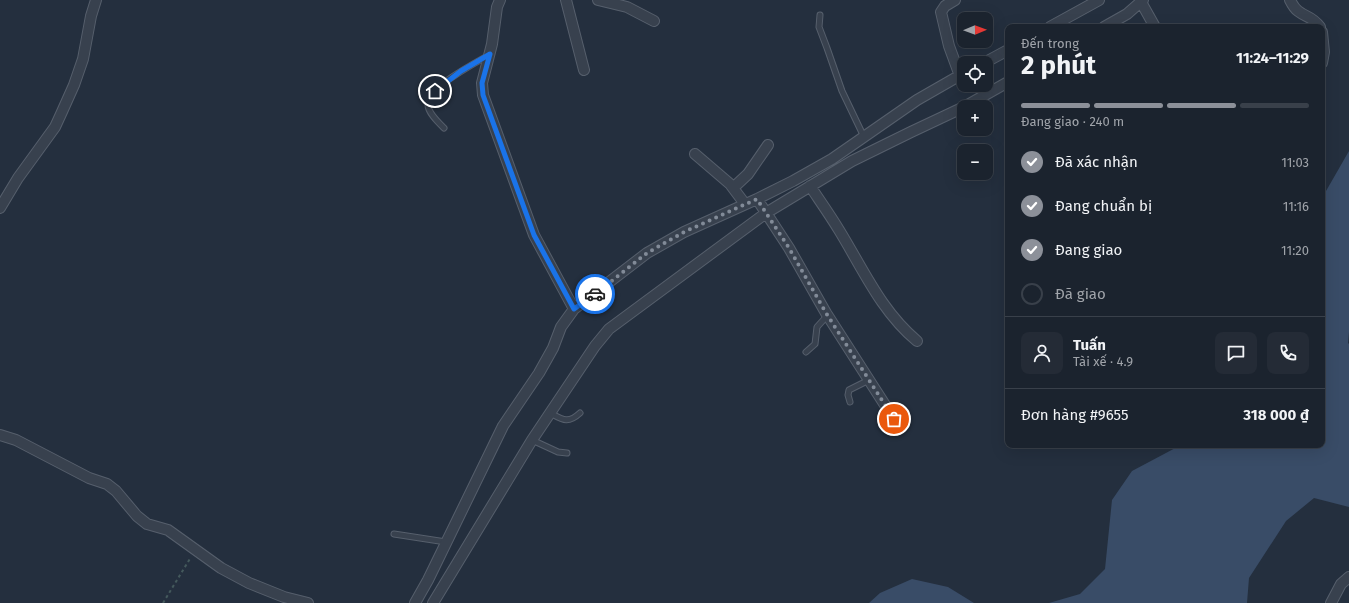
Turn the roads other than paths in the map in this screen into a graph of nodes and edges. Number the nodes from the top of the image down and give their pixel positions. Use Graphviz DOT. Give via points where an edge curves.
graph roads {
  1 [pos="96,0"];
  2 [pos="500,0"];
  3 [pos="566,0"];
  4 [pos="598,0"];
  5 [pos="956,0"];
  6 [pos="1099,0"];
  7 [pos="1290,0"];
  8 [pos="1142,1"];
  9 [pos="820,15"];
  10 [pos="654,21"];
  11 [pos="1055,24"];
  12 [pos="1109,24"];
  13 [pos="1154,24"];
  14 [pos="1317,24"];
  15 [pos="1005,52"];
  16 [pos="490,54"];
  17 [pos="993,58"];
  18 [pos="957,63"];
  19 [pos="584,70"];
  20 [pos="957,77"];
  21 [pos="1005,84"];
  22 [pos="976,100"];
  23 [pos="957,110"];
  24 [pos="444,128"];
  25 [pos="864,137"];
  26 [pos="768,144"];
  27 [pos="695,154"];
  28 [pos="810,186"];
  29 [pos="733,188"];
  30 [pos="745,204"];
  31 [pos="762,206"];
  32 [pos="0,208"];
  33 [pos="574,309"];
  34 [pos="828,316"];
  35 [pos="917,341"];
  36 [pos="806,352"];
  37 [pos="869,380"];
  38 [pos="850,402"];
  39 [pos="550,413"];
  40 [pos="580,413"];
  41 [pos="894,419"];
  42 [pos="0,435"];
  43 [pos="532,440"];
  44 [pos="567,453"];
  45 [pos="394,534"];
  46 [pos="446,542"];
  47 [pos="1349,578"];
  48 [pos="308,603"];
  49 [pos="415,603"];
  50 [pos="433,603"];
  51 [pos="1331,603"];
  1 -- 32 [label="street" via="84,59 55,127"];
  2 -- 16 [label="street"];
  3 -- 19 [label="street"];
  4 -- 10 [label="street" via="627,7"];
  5 -- 18 [label="street" via="945,6 941,12 949,46"];
  6 -- 11 [label="street" via="1085,5"];
  7 -- 14 [label="street" via="1294,8"];
  8 -- 12 [label="street" via="1127,14"];
  8 -- 13 [label="street"];
  9 -- 25 [label="lane" via="820,28 826,48 842,91"];
  15 -- 17 [label="street"];
  16 -- 24 [label="lane" via="444,83 433,95 428,106"];
  16 -- 33 [label="street" via="482,83 483,95 534,235"];
  20 -- 25 [label="street" via="917,100"];
  21 -- 22 [label="street"];
  23 -- 28 [label="street" via="852,161"];
  25 -- 31 [label="street" via="793,181"];
  26 -- 29 [label="street" via="748,174"];
  27 -- 29 [label="street"];
  28 -- 31 [label="street"];
  28 -- 35 [label="street" via="869,282 904,330"];
  29 -- 30 [label="street"];
  30 -- 31 [label="street"];
  30 -- 33 [label="street" via="684,232 647,253"];
  31 -- 34 [label="street"];
  31 -- 39 [label="street" via="609,329"];
  33 -- 46 [label="street" via="561,327 539,373 503,426"];
  34 -- 36 [label="lane" via="817,327 816,344"];
  34 -- 37 [label="street"];
  37 -- 38 [label="lane" via="849,390"];
  37 -- 41 [label="street"];
  39 -- 40 [label="lane" via="566,420 573,419"];
  39 -- 43 [label="street"];
  42 -- 48 [label="street" via="16,440 89,478 107,484 147,524 168,530 221,568 249,584"];
  43 -- 44 [label="lane" via="558,452"];
  43 -- 50 [label="street"];
  45 -- 46 [label="lane"];
  46 -- 49 [label="street"];
  47 -- 51 [label="street" via="1341,584"];
}
